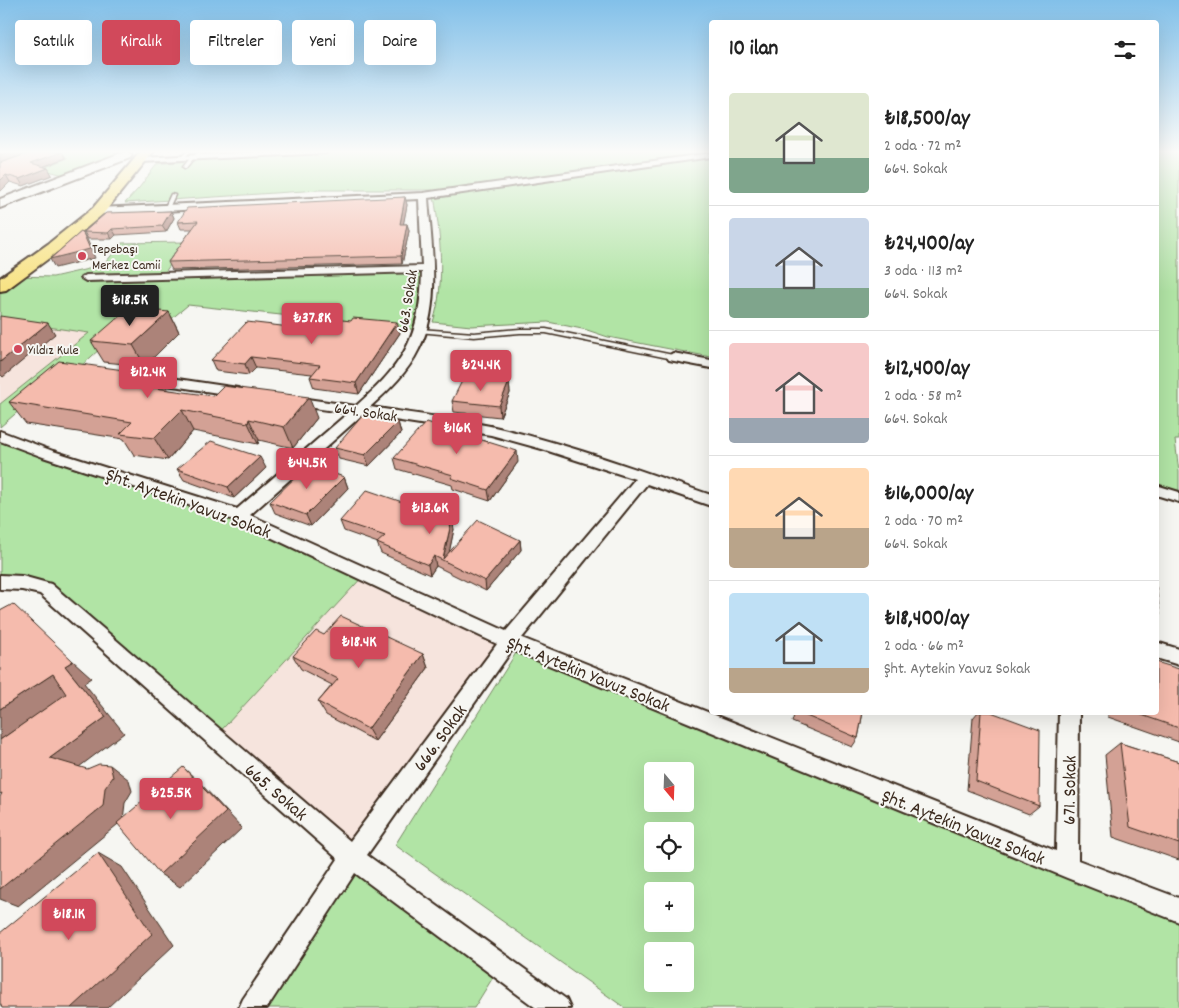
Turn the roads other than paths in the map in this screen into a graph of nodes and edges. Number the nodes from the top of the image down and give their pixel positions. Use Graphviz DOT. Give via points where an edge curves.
graph roads {
  1 [pos="16,198"];
  2 [pos="106,198"];
  3 [pos="171,198"];
  4 [pos="375,198"];
  5 [pos="422,198"];
  6 [pos="0,204"];
  7 [pos="82,205"];
  8 [pos="167,207"];
  9 [pos="98,210"];
  10 [pos="0,268"];
  11 [pos="429,269"];
  12 [pos="86,278"];
  13 [pos="0,286"];
  14 [pos="420,331"];
  15 [pos="673,357"];
  16 [pos="709,364"];
  17 [pos="135,376"];
  18 [pos="251,394"];
  19 [pos="280,399"];
  20 [pos="359,411"];
  21 [pos="0,436"];
  22 [pos="644,478"];
  23 [pos="1159,491"];
  24 [pos="1179,497"];
  25 [pos="709,500"];
  26 [pos="239,516"];
  27 [pos="0,582"];
  28 [pos="509,641"];
  29 [pos="1159,651"];
  30 [pos="1179,657"];
  31 [pos="1069,715"];
  32 [pos="352,857"];
  33 [pos="1067,867"];
  34 [pos="1179,910"];
  35 [pos="252,1008"];
  36 [pos="557,1008"];
  1 -- 6 [label="main road"];
  2 -- 9 [label="main road"];
  3 -- 8 [label="lane"];
  4 -- 8 [label="street"];
  5 -- 11 [label="street, 663. Sokak"];
  7 -- 10 [label="main road"];
  8 -- 9 [label="street"];
  9 -- 13 [label="main road"];
  11 -- 12 [label="street"];
  11 -- 14 [label="street, 663. Sokak"];
  14 -- 15 [label="lane" via="474,336 546,332"];
  14 -- 20 [label="street, 663. Sokak" via="403,364 384,388"];
  15 -- 16 [label="street"];
  17 -- 18 [label="street"];
  19 -- 20 [label="street, 664. Sokak"];
  20 -- 22 [label="street, 664. Sokak" via="492,432"];
  20 -- 26 [label="street, 663. Sokak"];
  21 -- 26 [label="street, Şht. Aytekin Yavuz Sokak"];
  22 -- 25 [label="street, 664. Sokak"];
  22 -- 28 [label="street, 666. Sokak"];
  23 -- 24 [label="street"];
  26 -- 28 [label="street, Şht. Aytekin Yavuz Sokak"];
  27 -- 32 [label="street, 665. Sokak" via="45,589"];
  28 -- 32 [label="street, 666. Sokak"];
  28 -- 33 [label="street, Şht. Aytekin Yavuz Sokak"];
  29 -- 30 [label="street"];
  31 -- 33 [label="street, 671. Sokak"];
  32 -- 35 [label="street, 666. Sokak"];
  32 -- 36 [label="street, 665. Sokak"];
  33 -- 34 [label="street, Şht. Aytekin Yavuz Sokak"];
}
